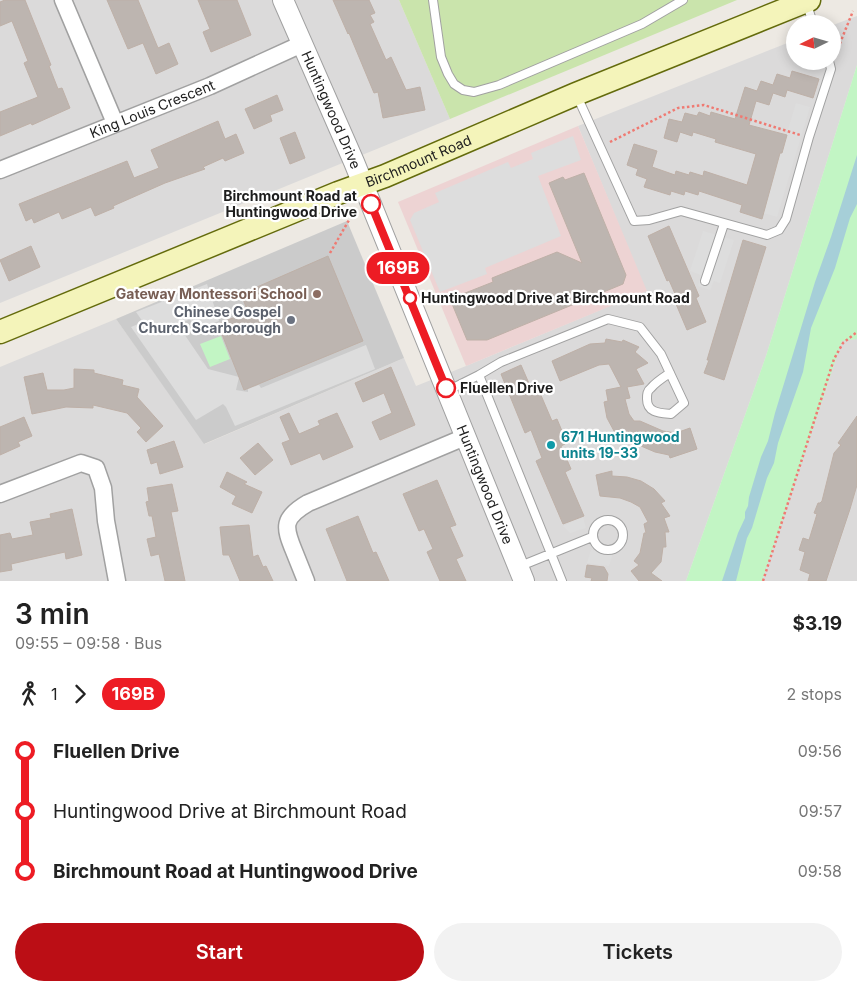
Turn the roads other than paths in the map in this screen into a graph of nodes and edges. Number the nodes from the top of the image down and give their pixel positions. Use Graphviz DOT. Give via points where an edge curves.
graph roads {
  1 [pos="63,0"];
  2 [pos="283,0"];
  3 [pos="433,0"];
  4 [pos="683,0"];
  5 [pos="808,0"];
  6 [pos="811,15"];
  7 [pos="302,44"];
  8 [pos="831,70"];
  9 [pos="576,94"];
  10 [pos="115,123"];
  11 [pos="0,170"];
  12 [pos="363,184"];
  13 [pos="724,224"];
  14 [pos="705,281"];
  15 [pos="0,332"];
  16 [pos="670,373"];
  17 [pos="480,375"];
  18 [pos="448,391"];
  19 [pos="466,437"];
  20 [pos="0,494"];
  21 [pos="592,536"];
  22 [pos="550,553"];
  23 [pos="521,574"];
  24 [pos="117,581"];
  25 [pos="306,581"];
  26 [pos="562,581"];
  1 -- 10 [label="street"];
  2 -- 7 [label="street, Huntingwood Drive"];
  3 -- 4 [label="lane" via="440,51 448,74 458,87 474,92 500,85 642,24"];
  5 -- 6 [label="lane"];
  5 -- 9 [label="main road, Birchmount Road"];
  7 -- 10 [label="street, King Louis Crescent" via="210,86"];
  7 -- 12 [label="street, Huntingwood Drive"];
  8 -- 13 [label="lane" via="786,218 779,230 767,235"];
  9 -- 12 [label="main road, Birchmount Road"];
  9 -- 13 [label="lane" via="634,221 681,211"];
  10 -- 11 [label="street, King Louis Crescent"];
  12 -- 15 [label="main road, Birchmount Road"];
  12 -- 18 [label="street, Huntingwood Drive"];
  13 -- 14 [label="lane"];
  16 -- 16 [label="lane" via="684,403 671,414 650,409 647,392"];
  16 -- 17 [label="lane" via="662,354 640,327 608,319 501,362"];
  17 -- 18 [label="lane"];
  17 -- 22 [label="lane"];
  18 -- 19 [label="street, Huntingwood Drive"];
  19 -- 23 [label="street, Huntingwood Drive"];
  19 -- 25 [label="street" via="299,508 290,517 286,531"];
  20 -- 24 [label="street" via="81,464 96,468 103,488"];
  21 -- 21 [label="lane" via="597,546 607,550 617,547 622,538 621,528 614,520 603,520 595,526"];
  21 -- 22 [label="lane"];
  22 -- 23 [label="lane"];
  22 -- 26 [label="lane"];
}
